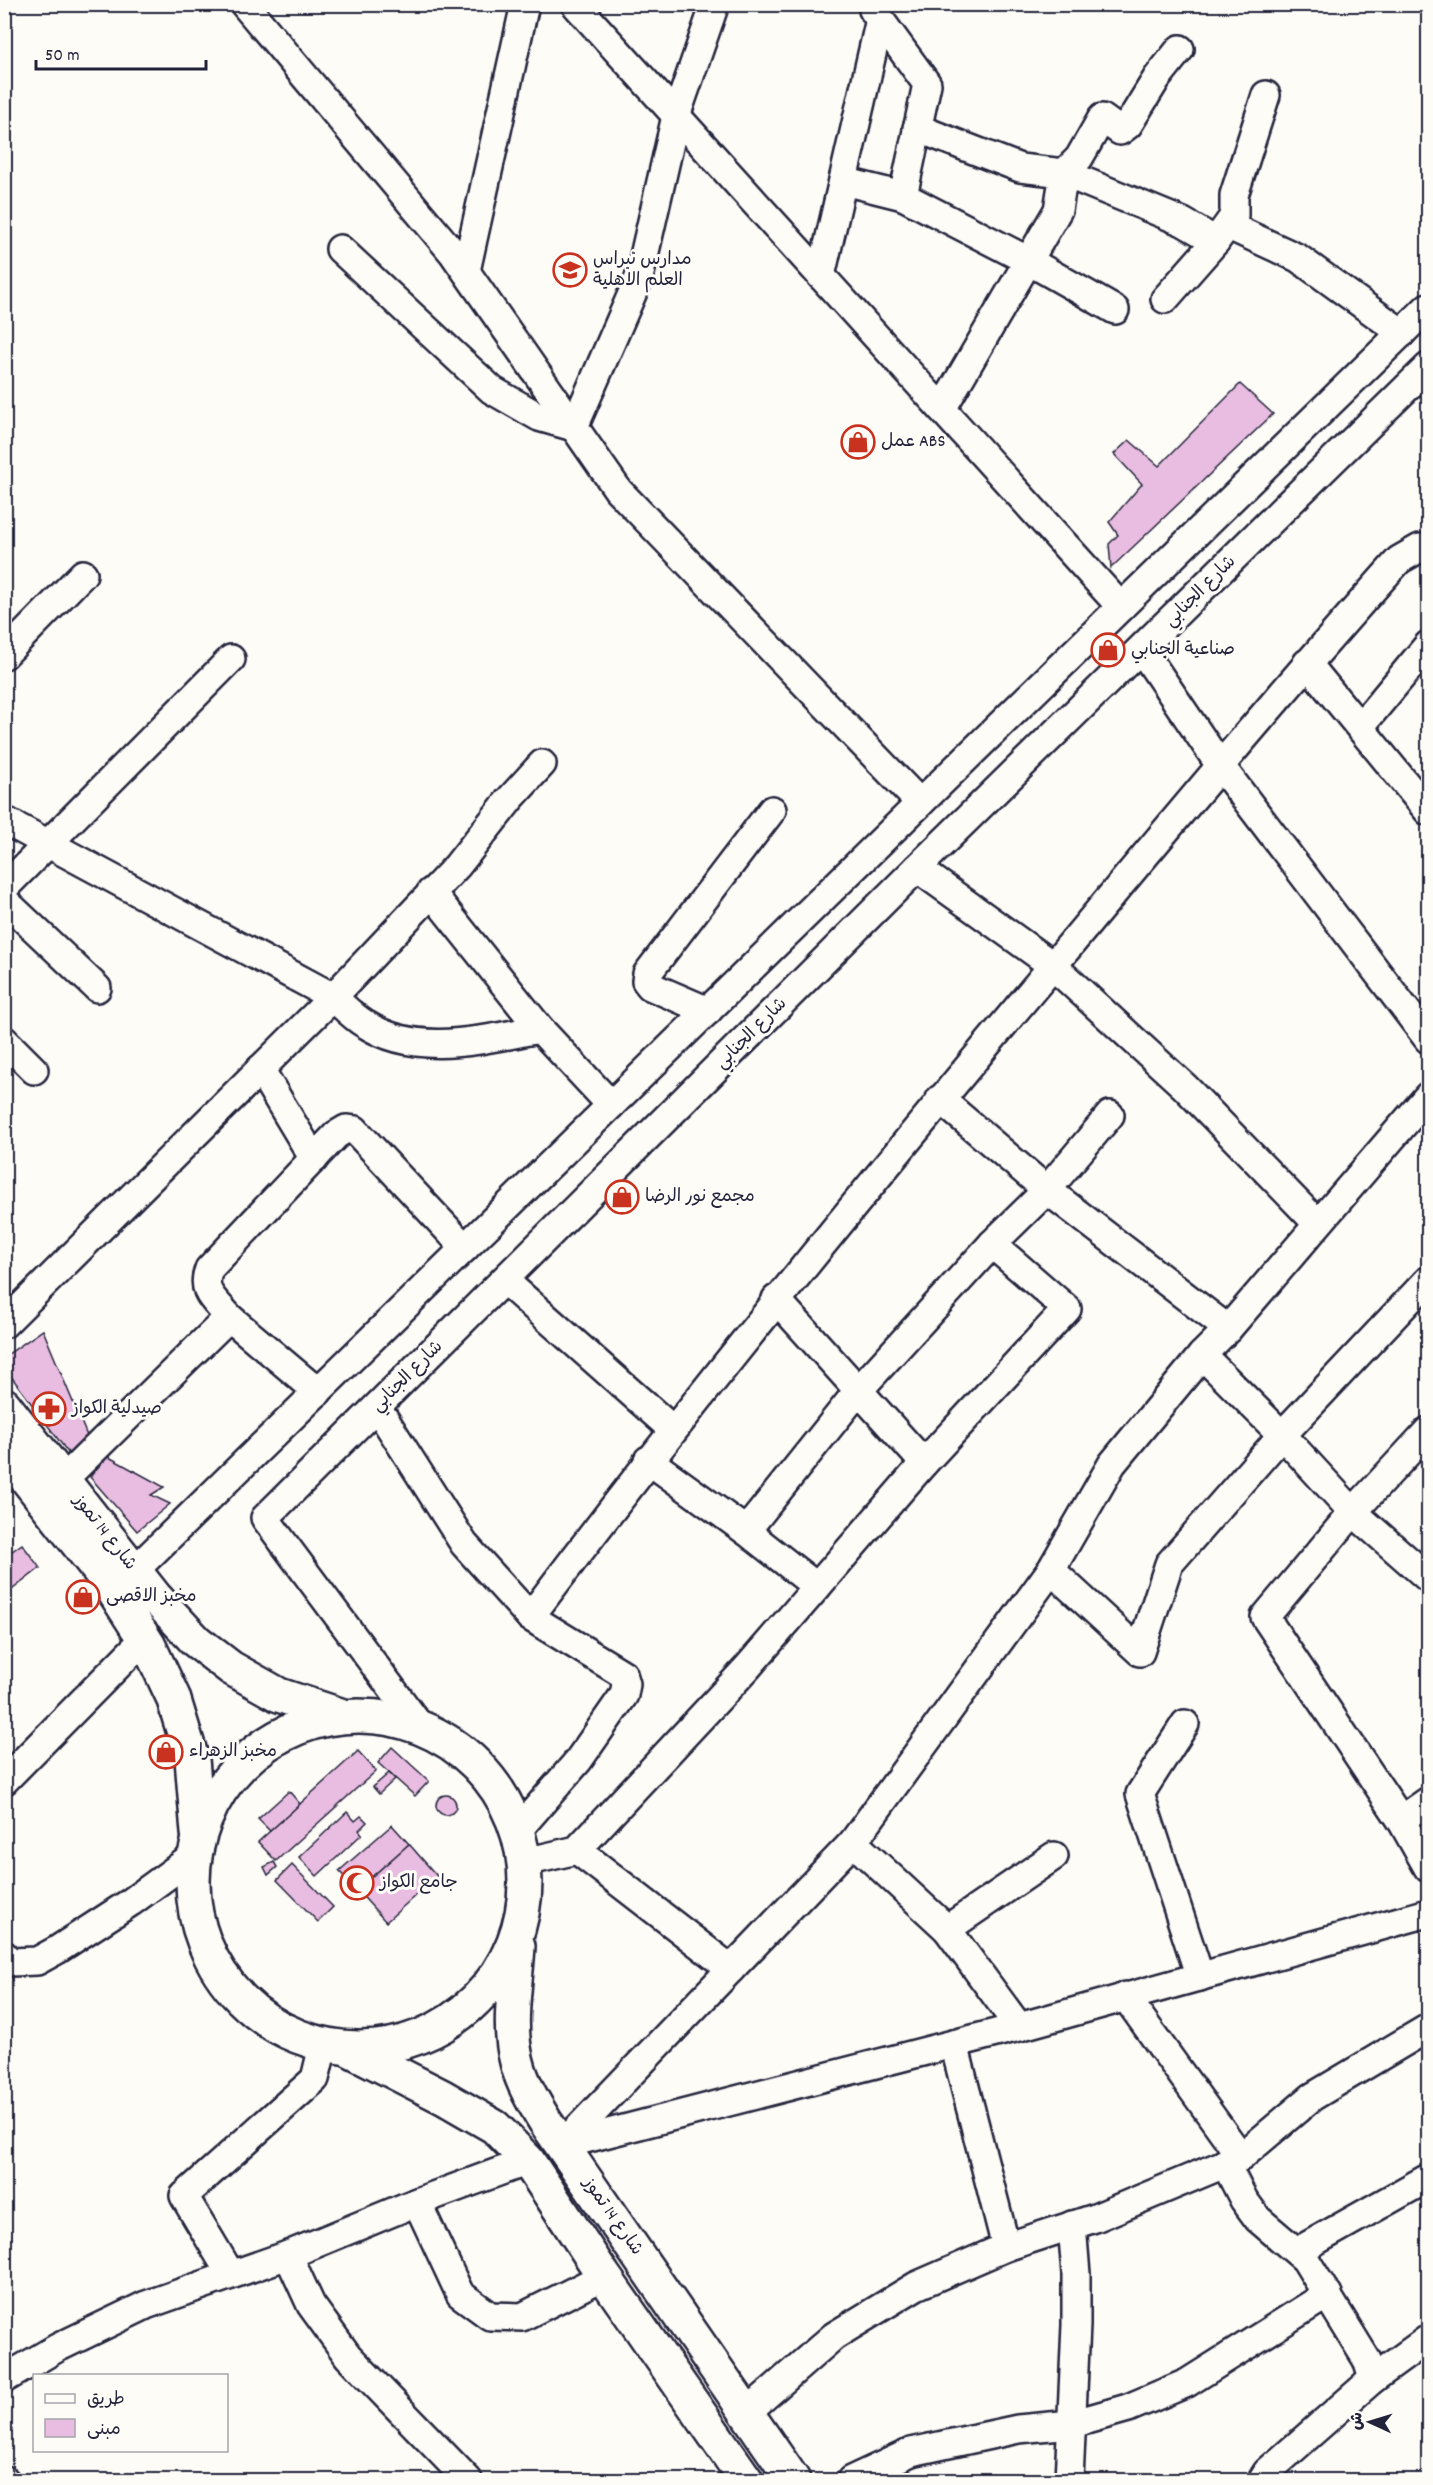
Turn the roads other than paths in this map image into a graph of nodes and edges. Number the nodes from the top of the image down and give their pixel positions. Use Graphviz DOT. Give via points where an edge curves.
graph roads {
  1 [pos="244,4"];
  2 [pos="525,4"];
  3 [pos="575,4"];
  4 [pos="715,4"];
  5 [pos="874,12"];
  6 [pos="1180,49"];
  7 [pos="1266,95"];
  8 [pos="676,116"];
  9 [pos="917,128"];
  10 [pos="1064,173"];
  11 [pos="843,181"];
  12 [pos="903,196"];
  13 [pos="1223,233"];
  14 [pos="340,249"];
  15 [pos="1027,260"];
  16 [pos="466,271"];
  17 [pos="821,276"];
  18 [pos="1165,299"];
  19 [pos="1428,307"];
  20 [pos="1115,310"];
  21 [pos="1402,333"];
  22 [pos="1428,367"];
  23 [pos="942,409"];
  24 [pos="574,427"];
  25 [pos="1428,548"];
  26 [pos="83,574"];
  27 [pos="1121,607"];
  28 [pos="1428,645"];
  29 [pos="1142,650"];
  30 [pos="4,655"];
  31 [pos="231,659"];
  32 [pos="1307,663"];
  33 [pos="1360,727"];
  34 [pos="542,764"];
  35 [pos="1219,764"];
  36 [pos="920,803"];
  37 [pos="1428,808"];
  38 [pos="771,810"];
  39 [pos="4,820"];
  40 [pos="49,844"];
  41 [pos="917,868"];
  42 [pos="4,888"];
  43 [pos="431,892"];
  44 [pos="4,900"];
  45 [pos="1052,966"];
  46 [pos="97,988"];
  47 [pos="333,997"];
  48 [pos="708,1011"];
  49 [pos="540,1029"];
  50 [pos="1428,1039"];
  51 [pos="4,1040"];
  52 [pos="34,1070"];
  53 [pos="260,1070"];
  54 [pos="1428,1096"];
  55 [pos="940,1099"];
  56 [pos="611,1105"];
  57 [pos="1110,1115"];
  58 [pos="314,1159"];
  59 [pos="1047,1190"];
  60 [pos="1317,1223"];
  61 [pos="992,1244"];
  62 [pos="465,1248"];
  63 [pos="1428,1280"];
  64 [pos="505,1281"];
  65 [pos="776,1299"];
  66 [pos="229,1317"];
  67 [pos="4,1324"];
  68 [pos="1228,1329"];
  69 [pos="1202,1354"];
  70 [pos="858,1391"];
  71 [pos="318,1392"];
  72 [pos="4,1405"];
  73 [pos="377,1407"];
  74 [pos="672,1429"];
  75 [pos="1428,1431"];
  76 [pos="1282,1435"];
  77 [pos="4,1450"];
  78 [pos="648,1460"];
  79 [pos="924,1463"];
  80 [pos="63,1480"];
  81 [pos="1353,1512"];
  82 [pos="746,1531"];
  83 [pos="1051,1570"];
  84 [pos="134,1571"];
  85 [pos="1428,1578"];
  86 [pos="816,1587"];
  87 [pos="530,1617"];
  88 [pos="144,1639"];
  89 [pos="340,1715"];
  90 [pos="1185,1724"];
  91 [pos="422,1729"];
  92 [pos="4,1781"];
  93 [pos="1428,1801"];
  94 [pos="1401,1820"];
  95 [pos="518,1830"];
  96 [pos="853,1842"];
  97 [pos="196,1846"];
  98 [pos="577,1850"];
  99 [pos="1054,1856"];
  100 [pos="525,1862"];
  101 [pos="1428,1868"];
  102 [pos="1428,1913"];
  103 [pos="520,1925"];
  104 [pos="947,1929"];
  105 [pos="4,1955"];
  106 [pos="731,1969"];
  107 [pos="1200,1977"];
  108 [pos="1125,1996"];
  109 [pos="1018,2027"];
  110 [pos="1428,2028"];
  111 [pos="954,2044"];
  112 [pos="336,2047"];
  113 [pos="562,2145"];
  114 [pos="1233,2160"];
  115 [pos="528,2161"];
  116 [pos="1428,2178"];
  117 [pos="417,2202"];
  118 [pos="1072,2225"];
  119 [pos="1006,2247"];
  120 [pos="1298,2251"];
  121 [pos="288,2255"];
  122 [pos="231,2275"];
  123 [pos="604,2276"];
  124 [pos="1328,2294"];
  125 [pos="1428,2339"];
  126 [pos="4,2379"];
  127 [pos="1373,2379"];
  128 [pos="747,2412"];
  129 [pos="1072,2424"];
  130 [pos="744,2480"];
  131 [pos="468,2481"];
  132 [pos="793,2481"];
  133 [pos="851,2481"];
  134 [pos="1070,2481"];
  135 [pos="1262,2481"];
  1 -- 16 [label="street"];
  2 -- 16 [label="street"];
  3 -- 8 [label="street"];
  4 -- 8 [label="street"];
  5 -- 9 [label="street" via="927,84"];
  5 -- 11 [label="street"];
  6 -- 10 [label="street" via="1128,124 1120,130 1102,117 1079,158"];
  7 -- 13 [label="street" via="1234,195 1234,216"];
  8 -- 17 [label="street"];
  8 -- 24 [label="street" via="639,279"];
  9 -- 10 [label="street" via="1020,168"];
  9 -- 12 [label="street"];
  10 -- 13 [label="street" via="1183,222"];
  10 -- 15 [label="street" via="1058,210"];
  11 -- 12 [label="street"];
  11 -- 17 [label="street"];
  12 -- 15 [label="street"];
  13 -- 18 [label="street"];
  13 -- 21 [label="street" via="1298,258"];
  14 -- 24 [label="street" via="492,390 539,417"];
  15 -- 20 [label="street"];
  15 -- 23 [label="street"];
  16 -- 24 [label="street"];
  17 -- 23 [label="street"];
  19 -- 21 [label="street"];
  21 -- 27 [label="street"];
  22 -- 29 [label="street, شارع الجنابي"];
  23 -- 27 [label="street"];
  24 -- 36 [label="street" via="618,490"];
  25 -- 32 [label="street" via="1420,548 1399,560"];
  26 -- 30 [label="street"];
  27 -- 36 [label="street"];
  28 -- 33 [label="street"];
  29 -- 35 [label="street"];
  29 -- 41 [label="street, شارع الجنابي"];
  31 -- 40 [label="street"];
  32 -- 33 [label="street"];
  32 -- 35 [label="street"];
  33 -- 37 [label="street"];
  34 -- 43 [label="street"];
  35 -- 45 [label="street"];
  35 -- 50 [label="street"];
  36 -- 48 [label="street"];
  38 -- 48 [label="street" via="647,974 650,986"];
  39 -- 40 [label="street"];
  40 -- 42 [label="street"];
  40 -- 47 [label="street"];
  41 -- 45 [label="street"];
  41 -- 64 [label="street, شارع الجنابي"];
  43 -- 47 [label="street"];
  43 -- 49 [label="street"];
  44 -- 46 [label="street"];
  45 -- 55 [label="street"];
  45 -- 60 [label="street" via="1185,1087"];
  47 -- 49 [label="street" via="365,1024 411,1041 439,1044"];
  47 -- 53 [label="street"];
  48 -- 56 [label="street"];
  49 -- 56 [label="street"];
  51 -- 52 [label="street"];
  53 -- 58 [label="street"];
  53 -- 67 [label="street"];
  54 -- 60 [label="street"];
  55 -- 59 [label="street"];
  55 -- 65 [label="street"];
  56 -- 62 [label="street"];
  57 -- 59 [label="street"];
  58 -- 62 [label="street" via="336,1135 346,1129 355,1130"];
  58 -- 66 [label="street" via="209,1269 204,1281 207,1291"];
  59 -- 61 [label="street"];
  59 -- 68 [label="street"];
  60 -- 68 [label="street"];
  61 -- 70 [label="street"];
  61 -- 79 [label="street" via="1067,1310"];
  62 -- 71 [label="street"];
  63 -- 76 [label="street"];
  64 -- 73 [label="street, شارع الجنابي"];
  64 -- 74 [label="street"];
  65 -- 70 [label="street"];
  65 -- 74 [label="street"];
  66 -- 71 [label="street"];
  66 -- 80 [label="street"];
  68 -- 69 [label="street"];
  69 -- 76 [label="street"];
  69 -- 83 [label="street" via="1112,1464"];
  70 -- 79 [label="street"];
  70 -- 82 [label="street"];
  71 -- 84 [label="street"];
  72 -- 80 [label="main road, شارع 14 تموز"];
  73 -- 87 [label="street" via="464,1544"];
  73 -- 91 [label="street, شارع الجنابي" via="265,1518"];
  74 -- 78 [label="street"];
  75 -- 81 [label="street"];
  76 -- 81 [label="street"];
  76 -- 83 [label="street" via="1169,1564 1140,1652"];
  77 -- 88 [label="main road, شارع 14 تموز" via="108,1582"];
  78 -- 82 [label="street"];
  78 -- 87 [label="street"];
  79 -- 86 [label="street"];
  80 -- 84 [label="main road, شارع 14 تموز"];
  81 -- 85 [label="street"];
  81 -- 94 [label="street" via="1265,1617"];
  82 -- 86 [label="street"];
  83 -- 96 [label="street"];
  84 -- 89 [label="main road, شارع 14 تموز" via="196,1641 231,1668 279,1695"];
  86 -- 98 [label="street" via="747,1668"];
  87 -- 95 [label="street" via="623,1674 626,1684 624,1695 578,1761"];
  88 -- 92 [label="street"];
  88 -- 97 [label="main road, شارع 14 تموز" via="173,1697 192,1759"];
  89 -- 91 [label="main road" via="397,1719"];
  89 -- 97 [label="main road" via="302,1725 267,1742 237,1767 214,1799"];
  90 -- 107 [label="street" via="1140,1794"];
  91 -- 95 [label="main road" via="449,1741 491,1779"];
  93 -- 94 [label="street"];
  94 -- 101 [label="street"];
  95 -- 100 [label="main road"];
  96 -- 104 [label="street"];
  96 -- 106 [label="street"];
  97 -- 105 [label="street" via="131,1902 37,1961 10,1962"];
  97 -- 112 [label="main road, شارع 14 تموز" via="193,1899 202,1940 221,1977 249,2008 284,2032"];
  98 -- 100 [label="street"];
  98 -- 106 [label="street"];
  99 -- 104 [label="street"];
  100 -- 103 [label="main road"];
  102 -- 107 [label="street"];
  103 -- 112 [label="main road" via="500,1971 467,2009 425,2036 388,2047"];
  103 -- 113 [label="main road, شارع 14 تموز" via="512,2026 517,2062 530,2096"];
  104 -- 109 [label="street"];
  106 -- 113 [label="street"];
  107 -- 108 [label="street"];
  108 -- 109 [label="street"];
  108 -- 114 [label="street"];
  109 -- 111 [label="street"];
  110 -- 114 [label="street" via="1312,2097"];
  111 -- 113 [label="street"];
  111 -- 119 [label="street"];
  112 -- 115 [label="main road" via="443,2097 495,2127"];
  112 -- 122 [label="street" via="315,2079 184,2196"];
  113 -- 128 [label="main road, شارع 14 تموز"];
  114 -- 118 [label="street"];
  114 -- 120 [label="street" via="1244,2200 1258,2219"];
  115 -- 117 [label="street"];
  115 -- 123 [label="main road"];
  116 -- 120 [label="street"];
  117 -- 121 [label="street"];
  117 -- 123 [label="street" via="460,2295 490,2316 522,2316"];
  118 -- 119 [label="street"];
  118 -- 129 [label="street" via="1076,2305"];
  119 -- 128 [label="street" via="916,2286 834,2336"];
  120 -- 124 [label="street"];
  121 -- 122 [label="street"];
  121 -- 131 [label="street" via="311,2305 348,2356"];
  122 -- 126 [label="street" via="146,2305"];
  123 -- 130 [label="main road"];
  124 -- 127 [label="street" via="1367,2360"];
  124 -- 129 [label="street" via="1187,2383 1128,2408"];
  125 -- 127 [label="street"];
  127 -- 135 [label="street" via="1267,2472"];
  128 -- 132 [label="main road, شارع 14 تموز"];
  129 -- 133 [label="street" via="1018,2429 911,2452"];
  129 -- 134 [label="street"];
}
